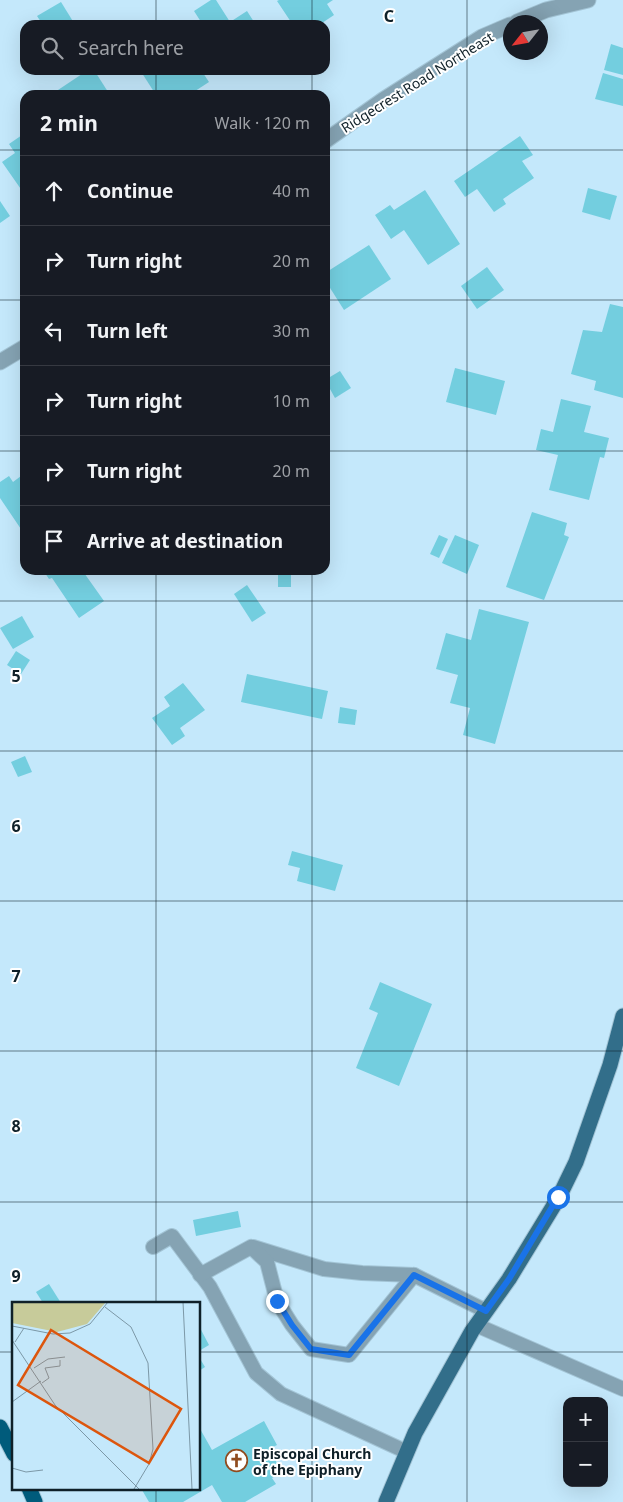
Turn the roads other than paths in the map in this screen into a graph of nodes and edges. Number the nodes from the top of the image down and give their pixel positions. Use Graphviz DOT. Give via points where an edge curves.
graph roads {
  1 [pos="588,0"];
  2 [pos="534,15"];
  3 [pos="503,28"];
  4 [pos="330,137"];
  5 [pos="20,350"];
  6 [pos="0,362"];
  7 [pos="623,1016"];
  8 [pos="153,1247"];
  9 [pos="252,1247"];
  10 [pos="200,1275"];
  11 [pos="414,1275"];
  12 [pos="486,1311"];
  13 [pos="476,1326"];
  14 [pos="623,1389"];
  15 [pos="0,1427"];
  16 [pos="12,1450"];
  17 [pos="407,1452"];
  18 [pos="30,1490"];
  19 [pos="35,1502"];
  20 [pos="386,1502"];
  1 -- 2 [label="street"];
  3 -- 4 [label="street, Ridgecrest Road Northeast" via="482,37"];
  5 -- 6 [label="street"];
  7 -- 12 [label="main road" via="608,1071 576,1162 549,1213"];
  8 -- 10 [label="lane" via="172,1236"];
  9 -- 10 [label="lane"];
  9 -- 11 [label="lane" via="324,1269"];
  9 -- 11 [label="lane" via="267,1262 277,1301 311,1349 349,1355"];
  10 -- 17 [label="lane" via="210,1287 256,1373 282,1394"];
  11 -- 12 [label="lane"];
  12 -- 13 [label="main road"];
  13 -- 14 [label="lane"];
  13 -- 17 [label="main road"];
  15 -- 16 [label="highway"];
  17 -- 20 [label="main road"];
  18 -- 19 [label="highway"];
}
